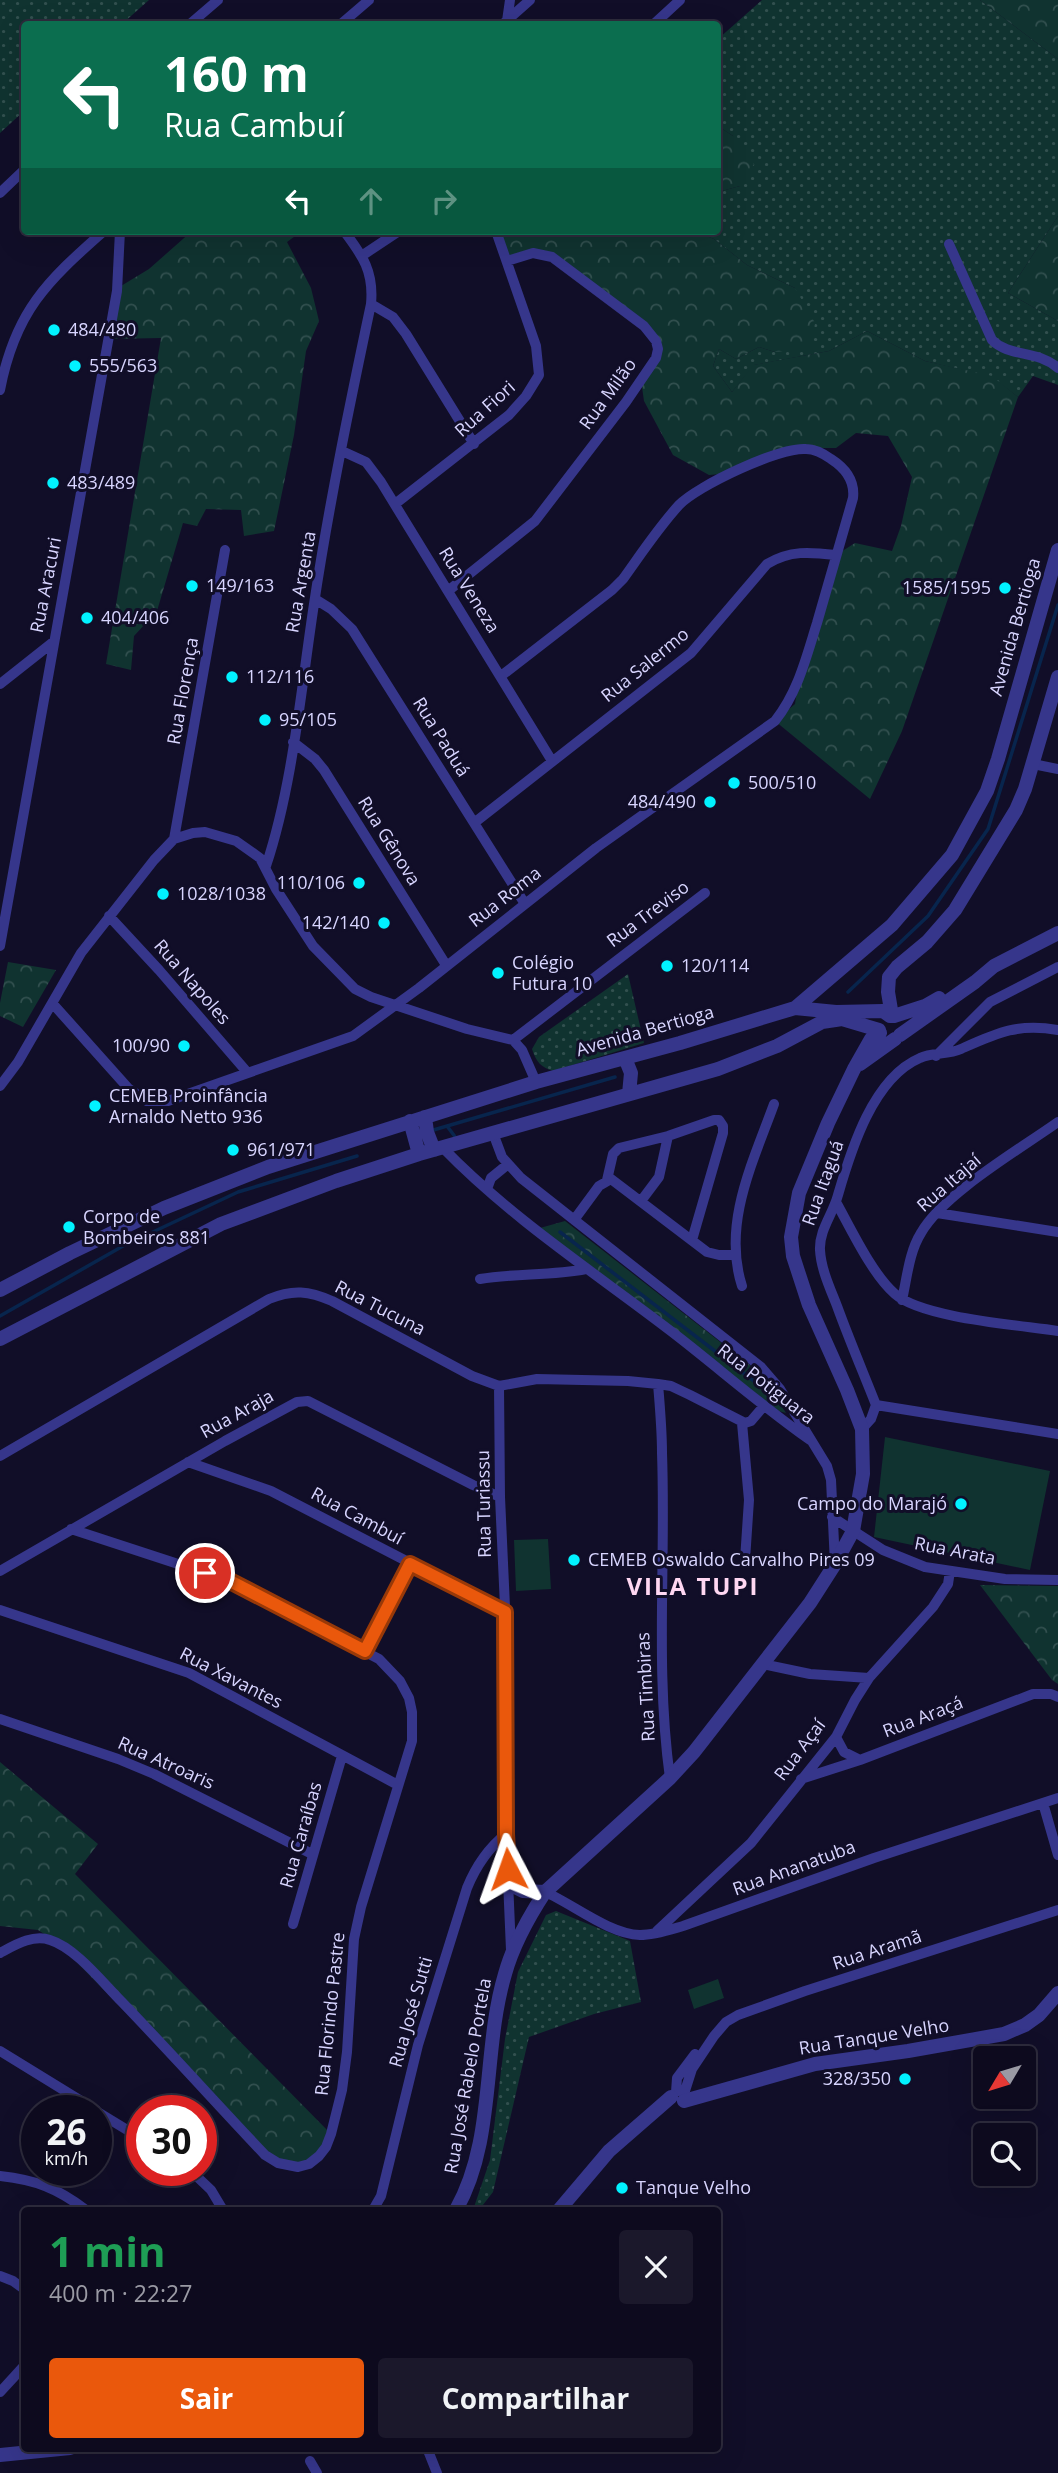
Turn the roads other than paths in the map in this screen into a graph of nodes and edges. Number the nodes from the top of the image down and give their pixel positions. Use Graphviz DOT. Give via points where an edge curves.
graph roads {
  1 [pos="218,0"];
  2 [pos="369,0"];
  3 [pos="510,0"];
  4 [pos="530,0"];
  5 [pos="680,0"];
  6 [pos="195,21"];
  7 [pos="344,21"];
  8 [pos="505,21"];
  9 [pos="506,21"];
  10 [pos="657,21"];
  11 [pos="21,173"];
  12 [pos="0,193"];
  13 [pos="99,235"];
  14 [pos="121,235"];
  15 [pos="348,235"];
  16 [pos="393,235"];
  17 [pos="497,235"];
  18 [pos="949,244"];
  19 [pos="363,256"];
  20 [pos="507,261"];
  21 [pos="371,304"];
  22 [pos="1058,368"];
  23 [pos="0,390"];
  24 [pos="474,443"];
  25 [pos="342,452"];
  26 [pos="395,505"];
  27 [pos="225,550"];
  28 [pos="1058,550"];
  29 [pos="836,555"];
  30 [pos="448,591"];
  31 [pos="314,599"];
  32 [pos="52,643"];
  33 [pos="501,676"];
  34 [pos="1058,677"];
  35 [pos="0,684"];
  36 [pos="293,742"];
  37 [pos="552,761"];
  38 [pos="1033,764"];
  39 [pos="1058,769"];
  40 [pos="474,823"];
  41 [pos="174,839"];
  42 [pos="267,866"];
  43 [pos="705,893"];
  44 [pos="525,904"];
  45 [pos="108,916"];
  46 [pos="1058,933"];
  47 [pos="0,946"];
  48 [pos="446,965"];
  49 [pos="994,966"];
  50 [pos="1058,967"];
  51 [pos="53,1004"];
  52 [pos="397,1005"];
  53 [pos="794,1008"];
  54 [pos="892,1016"];
  55 [pos="1058,1030"];
  56 [pos="880,1032"];
  57 [pos="898,1037"];
  58 [pos="513,1040"];
  59 [pos="936,1056"];
  60 [pos="625,1058"];
  61 [pos="853,1069"];
  62 [pos="247,1072"];
  63 [pos="536,1082"];
  64 [pos="0,1086"];
  65 [pos="629,1094"];
  66 [pos="774,1104"];
  67 [pos="417,1119"];
  68 [pos="1058,1122"];
  69 [pos="493,1133"];
  70 [pos="668,1136"];
  71 [pos="439,1149"];
  72 [pos="419,1154"];
  73 [pos="507,1165"];
  74 [pos="607,1180"];
  75 [pos="486,1189"];
  76 [pos="641,1201"];
  77 [pos="836,1202"];
  78 [pos="937,1213"];
  79 [pos="574,1220"];
  80 [pos="1058,1233"];
  81 [pos="692,1240"];
  82 [pos="735,1255"];
  83 [pos="586,1269"];
  84 [pos="480,1279"];
  85 [pos="742,1286"];
  86 [pos="0,1290"];
  87 [pos="902,1300"];
  88 [pos="1058,1331"];
  89 [pos="0,1339"];
  90 [pos="658,1384"];
  91 [pos="499,1385"];
  92 [pos="876,1405"];
  93 [pos="763,1407"];
  94 [pos="742,1423"];
  95 [pos="862,1429"];
  96 [pos="1058,1434"];
  97 [pos="813,1443"];
  98 [pos="0,1456"];
  99 [pos="188,1462"];
  100 [pos="500,1497"];
  101 [pos="832,1517"];
  102 [pos="71,1529"];
  103 [pos="853,1531"];
  104 [pos="745,1560"];
  105 [pos="410,1564"];
  106 [pos="835,1564"];
  107 [pos="0,1571"];
  108 [pos="950,1571"];
  109 [pos="1058,1580"];
  110 [pos="0,1610"];
  111 [pos="505,1612"];
  112 [pos="365,1651"];
  113 [pos="762,1664"];
  114 [pos="869,1678"];
  115 [pos="1058,1698"];
  116 [pos="0,1719"];
  117 [pos="836,1737"];
  118 [pos="342,1756"];
  119 [pos="860,1760"];
  120 [pos="670,1778"];
  121 [pos="801,1779"];
  122 [pos="398,1785"];
  123 [pos="1058,1798"];
  124 [pos="1043,1803"];
  125 [pos="506,1834"];
  126 [pos="312,1854"];
  127 [pos="1058,1855"];
  128 [pos="509,1884"];
  129 [pos="545,1892"];
  130 [pos="1058,1910"];
  131 [pos="293,1924"];
  132 [pos="655,1933"];
  133 [pos="0,1953"];
  134 [pos="511,1957"];
  135 [pos="1058,1993"];
  136 [pos="0,2050"];
  137 [pos="71,2095"];
  138 [pos="678,2098"];
  139 [pos="0,2176"];
  140 [pos="207,2186"];
  141 [pos="81,2207"];
  142 [pos="221,2207"];
  143 [pos="375,2207"];
  144 [pos="458,2207"];
  145 [pos="562,2207"];
  146 [pos="572,2207"];
  147 [pos="0,2276"];
  148 [pos="21,2287"];
  149 [pos="21,2369"];
  150 [pos="0,2392"];
  151 [pos="30,2452"];
  152 [pos="428,2452"];
  153 [pos="0,2455"];
  154 [pos="310,2461"];
  155 [pos="317,2473"];
  156 [pos="437,2473"];
  1 -- 6 [label="street"];
  2 -- 7 [label="street"];
  3 -- 8 [label="street"];
  4 -- 9 [label="street"];
  5 -- 10 [label="street"];
  11 -- 12 [label="street"];
  13 -- 23 [label="street" via="60,269 24,317 6,357"];
  14 -- 32 [label="street, Rua Aracuri" via="117,291"];
  15 -- 19 [label="street"];
  16 -- 19 [label="street"];
  17 -- 20 [label="street, Rua Fiori"];
  18 -- 22 [label="street" via="992,340 1004,349 1044,358"];
  19 -- 21 [label="street, Rua Argenta"];
  20 -- 24 [label="street, Rua Fiori" via="536,346 539,375 509,415"];
  20 -- 30 [label="street, Rua Milão" via="533,253 551,257 645,326 658,349 626,402 535,521"];
  21 -- 24 [label="street" via="393,317 406,334"];
  21 -- 25 [label="street, Rua Argenta"];
  24 -- 26 [label="street, Rua Fiori"];
  25 -- 26 [label="street, Rua Veneza" via="366,462"];
  25 -- 31 [label="street, Rua Argenta"];
  26 -- 30 [label="street, Rua Veneza"];
  27 -- 41 [label="street, Rua Florença"];
  28 -- 53 [label="street, Avenida Bertioga" via="987,791 952,855 892,925"];
  29 -- 33 [label="street, Rua Roma" via="853,484 830,458 805,448 787,450 704,487 680,504 612,590"];
  29 -- 37 [label="street, Rua Salermo" via="795,552 766,564 691,653"];
  29 -- 44 [label="street, Rua Roma" via="798,684 775,721"];
  30 -- 33 [label="street, Rua Veneza"];
  31 -- 36 [label="street, Rua Argenta"];
  31 -- 40 [label="street, Rua Paduá" via="352,629"];
  32 -- 35 [label="street"];
  32 -- 47 [label="street, Rua Aracuri"];
  33 -- 37 [label="street, Rua Veneza"];
  34 -- 38 [label="street"];
  36 -- 42 [label="street, Rua Argenta"];
  36 -- 48 [label="street, Rua Gênova" via="324,770"];
  37 -- 40 [label="street, Rua Salermo"];
  38 -- 39 [label="street"];
  38 -- 54 [label="street" via="1016,810 955,910 889,977"];
  40 -- 44 [label="street, Rua Paduá"];
  41 -- 42 [label="street" via="193,833 219,834 252,850"];
  41 -- 45 [label="street"];
  42 -- 52 [label="street" via="276,889 313,946 338,974 355,989"];
  43 -- 58 [label="street, Rua Treviso"];
  44 -- 48 [label="street, Rua Roma"];
  45 -- 51 [label="street"];
  45 -- 62 [label="street, Rua Napoles"];
  46 -- 49 [label="street"];
  48 -- 52 [label="street, Rua Roma"];
  49 -- 54 [label="street" via="925,1006"];
  49 -- 57 [label="street"];
  50 -- 59 [label="street" via="990,1002"];
  51 -- 62 [label="street, Rua Roma" via="129,1089 147,1101 180,1098"];
  51 -- 64 [label="street"];
  52 -- 58 [label="street"];
  52 -- 62 [label="street, Rua Roma" via="353,1036"];
  53 -- 54 [label="street" via="874,1011"];
  53 -- 60 [label="street, Avenida Bertioga"];
  54 -- 56 [label="street" via="880,1022"];
  54 -- 57 [label="street" via="902,1024"];
  55 -- 59 [label="street, Rua Itaguá" via="1005,1030"];
  56 -- 57 [label="street" via="885,1038"];
  56 -- 61 [label="street, Rua José Rabelo Portela"];
  56 -- 65 [label="street" via="842,1019 822,1022 748,1059"];
  57 -- 61 [label="street"];
  58 -- 63 [label="street"];
  59 -- 77 [label="street, Rua Itaguá" via="922,1057 883,1088"];
  60 -- 63 [label="street, Avenida Bertioga"];
  60 -- 65 [label="street" via="631,1073"];
  61 -- 95 [label="street, Rua José Rabelo Portela" via="799,1193 790,1237 809,1305"];
  63 -- 67 [label="street, Avenida Bertioga"];
  65 -- 69 [label="street"];
  66 -- 82 [label="street" via="741,1198"];
  67 -- 71 [label="street"];
  67 -- 72 [label="street"];
  67 -- 86 [label="street, Avenida Bertioga" via="224,1183 115,1230"];
  68 -- 78 [label="street, Rua Itajaí" via="963,1189"];
  69 -- 71 [label="street"];
  69 -- 73 [label="street, Rua Potiguara"];
  70 -- 74 [label="street" via="615,1150"];
  70 -- 76 [label="street" via="659,1177"];
  70 -- 81 [label="street" via="714,1120 723,1126"];
  71 -- 72 [label="street"];
  71 -- 75 [label="street, Rua Potiguara"];
  72 -- 89 [label="street" via="221,1224"];
  73 -- 75 [label="street"];
  73 -- 79 [label="street, Rua Potiguara"];
  74 -- 76 [label="street"];
  74 -- 79 [label="street"];
  75 -- 83 [label="street, Rua Potiguara"];
  76 -- 81 [label="street"];
  77 -- 87 [label="street" via="883,1280"];
  77 -- 92 [label="street, Rua Itaguá" via="822,1231 822,1262"];
  78 -- 80 [label="street"];
  78 -- 87 [label="street, Rua Itajaí" via="914,1247"];
  79 -- 97 [label="street, Rua Potiguara" via="761,1367"];
  81 -- 82 [label="street" via="711,1253"];
  82 -- 85 [label="street"];
  83 -- 84 [label="street"];
  83 -- 93 [label="street, Rua Potiguara"];
  87 -- 88 [label="street" via="938,1313"];
  90 -- 91 [label="street, Rua Tucuna" via="537,1379"];
  90 -- 94 [label="street, Rua Tucuna" via="671,1386"];
  90 -- 120 [label="street, Rua Timbiras" via="663,1454 661,1641"];
  91 -- 98 [label="street, Rua Tucuna" via="472,1376 332,1301 299,1291 269,1299"];
  91 -- 100 [label="street, Rua Turiassu"];
  92 -- 95 [label="street"];
  92 -- 96 [label="street"];
  93 -- 94 [label="street" via="751,1421"];
  93 -- 97 [label="street, Rua Potiguara"];
  94 -- 104 [label="street" via="749,1500"];
  95 -- 103 [label="street, Rua José Rabelo Portela" via="863,1475"];
  97 -- 101 [label="street" via="829,1473"];
  99 -- 100 [label="street, Rua Araja" via="292,1404 308,1401"];
  99 -- 102 [label="street, Rua Araja"];
  99 -- 105 [label="street, Rua Cambuí" via="271,1491"];
  100 -- 111 [label="street, Rua Turiassu"];
  101 -- 103 [label="street, Rua Arata"];
  101 -- 106 [label="street"];
  102 -- 107 [label="street, Rua Araja"];
  102 -- 112 [label="street" via="228,1580"];
  103 -- 106 [label="street, Rua José Rabelo Portela"];
  103 -- 108 [label="street, Rua Arata" via="908,1562"];
  105 -- 111 [label="street, Rua Cambuí"];
  105 -- 112 [label="street"];
  106 -- 113 [label="street, Rua José Rabelo Portela"];
  108 -- 109 [label="street, Rua Arata"];
  108 -- 114 [label="street, Rua Açaí" via="948,1584 933,1607"];
  110 -- 118 [label="street, Rua Xavantes" via="189,1674"];
  111 -- 125 [label="street, Rua Turiassu"];
  112 -- 122 [label="street, Rua Florindo Pastre" via="400,1681 409,1699 412,1741"];
  113 -- 114 [label="street" via="810,1674"];
  113 -- 120 [label="street, Rua José Rabelo Portela"];
  114 -- 117 [label="street, Rua Açaí"];
  115 -- 119 [label="street, Rua Araçá" via="1033,1694"];
  116 -- 126 [label="street, Rua Atroaris" via="154,1774"];
  117 -- 119 [label="street" via="844,1752"];
  117 -- 121 [label="street, Rua Açaí"];
  118 -- 122 [label="street, Rua Xavantes"];
  118 -- 126 [label="street, Rua Caraíbas"];
  119 -- 121 [label="street, Rua Araçá"];
  120 -- 129 [label="street, Rua José Rabelo Portela"];
  121 -- 132 [label="street, Rua Açaí" via="751,1843"];
  122 -- 133 [label="street, Rua Florindo Pastre" via="354,1939 342,2090 326,2147 309,2164 287,2166 265,2155 69,1950 37,1938"];
  123 -- 124 [label="street, Rua Ananatuba"];
  124 -- 127 [label="street"];
  124 -- 132 [label="street, Rua Ananatuba"];
  125 -- 128 [label="street, Rua Turiassu"];
  125 -- 143 [label="street, Rua José Sutti" via="485,1854 467,1888"];
  126 -- 131 [label="street, Rua Caraíbas"];
  128 -- 129 [label="street" via="523,1891"];
  128 -- 134 [label="street, Rua Turiassu"];
  129 -- 132 [label="street, Rua Ananatuba" via="610,1926 639,1935"];
  129 -- 134 [label="street, Rua José Rabelo Portela"];
  130 -- 138 [label="street, Rua Aramã" via="758,2007 726,2022 694,2065"];
  134 -- 144 [label="street, Rua José Rabelo Portela" via="500,1996 474,2169"];
  135 -- 138 [label="street, Rua Tanque Velho" via="1039,2015 1004,2034 814,2064"];
  136 -- 137 [label="street"];
  138 -- 145 [label="street, Rua Tanque Velho" via="609,2151"];
  138 -- 146 [label="street, Rua Tanque Velho" via="638,2134"];
  139 -- 141 [label="street" via="51,2187"];
  140 -- 142 [label="street"];
  147 -- 148 [label="street"];
  149 -- 150 [label="street"];
  151 -- 153 [label="street"];
  152 -- 156 [label="street"];
  154 -- 155 [label="street"];
}
